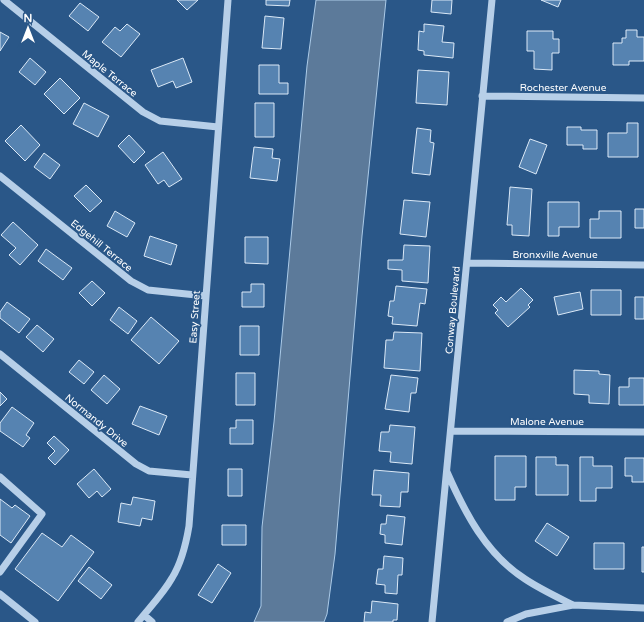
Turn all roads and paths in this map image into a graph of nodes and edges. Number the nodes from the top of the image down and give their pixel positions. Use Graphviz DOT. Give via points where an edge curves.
graph roads {
  1 [pos="4,0"];
  2 [pos="228,0"];
  3 [pos="492,0"];
  4 [pos="482,96"];
  5 [pos="644,98"];
  6 [pos="218,127"];
  7 [pos="0,176"];
  8 [pos="467,264"];
  9 [pos="644,265"];
  10 [pos="206,296"];
  11 [pos="0,354"];
  12 [pos="451,430"];
  13 [pos="644,432"];
  14 [pos="447,471"];
  15 [pos="192,475"];
  16 [pos="0,477"];
  17 [pos="3,562"];
  18 [pos="0,572"];
  19 [pos="0,594"];
  20 [pos="573,606"];
  21 [pos="644,608"];
  22 [pos="144,615"];
  23 [pos="35,622"];
  24 [pos="138,622"];
  25 [pos="152,622"];
  26 [pos="432,622"];
  27 [pos="507,622"];
  1 -- 6 [label="street, Maple Terrace" via="143,112 160,121"];
  2 -- 6 [label="street, Easy Street"];
  3 -- 4 [label="street, Conway Boulevard"];
  4 -- 5 [label="street, Rochester Avenue"];
  4 -- 8 [label="street, Conway Boulevard"];
  6 -- 10 [label="street, Easy Street"];
  7 -- 10 [label="street, Edgehill Terrace" via="131,281 148,290"];
  8 -- 9 [label="street, Bronxville Avenue"];
  8 -- 12 [label="street, Conway Boulevard"];
  10 -- 15 [label="street, Easy Street"];
  11 -- 15 [label="street, Normandy Drive" via="136,464 150,471"];
  12 -- 13 [label="street, Malone Avenue"];
  12 -- 14 [label="street, Conway Boulevard"];
  14 -- 20 [label="street" via="468,516 499,558 524,579"];
  14 -- 26 [label="street, Conway Boulevard"];
  15 -- 22 [label="street, Easy Street" via="186,544 172,578"];
  16 -- 17 [label="street" via="42,514"];
  17 -- 18 [label="street"];
  19 -- 23 [label="street"];
  20 -- 21 [label="street"];
  20 -- 27 [label="street" via="526,614"];
  22 -- 24 [label="street, Easy Street"];
  22 -- 25 [label="street"];
}
